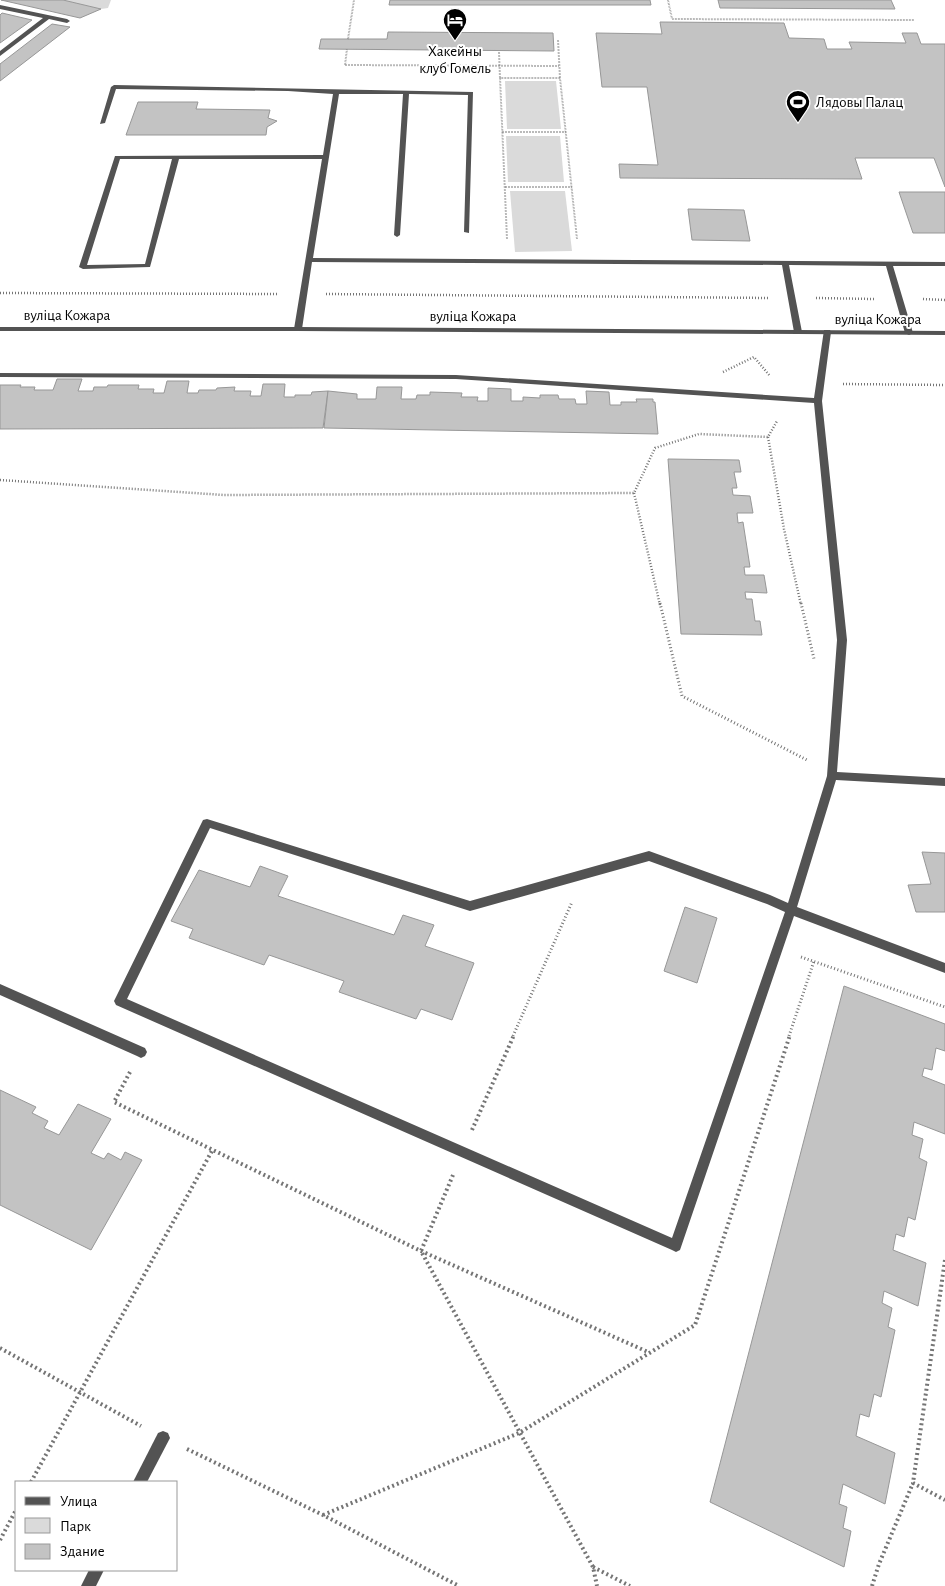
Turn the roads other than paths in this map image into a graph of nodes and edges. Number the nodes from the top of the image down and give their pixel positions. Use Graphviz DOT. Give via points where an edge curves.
graph roads {
  1 [pos="0,7"];
  2 [pos="48,17"];
  3 [pos="67,21"];
  4 [pos="0,54"];
  5 [pos="336,92"];
  6 [pos="406,93"];
  7 [pos="102,123"];
  8 [pos="176,157"];
  9 [pos="326,157"];
  10 [pos="467,232"];
  11 [pos="397,235"];
  12 [pos="309,260"];
  13 [pos="785,264"];
  14 [pos="945,264"];
  15 [pos="889,265"];
  16 [pos="0,329"];
  17 [pos="298,329"];
  18 [pos="798,332"];
  19 [pos="827,332"];
  20 [pos="909,332"];
  21 [pos="945,333"];
  22 [pos="0,375"];
  23 [pos="818,401"];
  24 [pos="832,776"];
  25 [pos="945,782"];
  26 [pos="792,910"];
  27 [pos="945,968"];
  28 [pos="0,989"];
  29 [pos="140,1052"];
  30 [pos="163,1438"];
  31 [pos="141,1481"];
  32 [pos="96,1571"];
  33 [pos="88,1586"];
  1 -- 2 [label="street"];
  2 -- 3 [label="street"];
  2 -- 4 [label="street"];
  5 -- 6 [label="street"];
  5 -- 7 [label="street" via="114,87"];
  5 -- 9 [label="street"];
  6 -- 10 [label="street" via="472,93"];
  6 -- 11 [label="street"];
  8 -- 8 [label="street" via="117,157 83,267 148,266"];
  8 -- 9 [label="street"];
  9 -- 12 [label="street"];
  12 -- 13 [label="street"];
  12 -- 17 [label="street"];
  13 -- 15 [label="street"];
  13 -- 18 [label="street"];
  14 -- 15 [label="street"];
  15 -- 20 [label="street"];
  16 -- 17 [label="street, вуліца Кожара"];
  17 -- 18 [label="street, вуліца Кожара"];
  18 -- 19 [label="street, вуліца Кожара"];
  19 -- 20 [label="street, вуліца Кожара"];
  19 -- 23 [label="street"];
  20 -- 21 [label="street, вуліца Кожара"];
  22 -- 23 [label="street" via="456,377"];
  23 -- 24 [label="street" via="842,640"];
  24 -- 25 [label="street"];
  24 -- 26 [label="street"];
  26 -- 26 [label="street" via="649,856 470,906 207,823 120,1001 676,1246"];
  26 -- 27 [label="street"];
  28 -- 29 [label="street"];
  30 -- 31 [label="street"];
  32 -- 33 [label="street"];
}
